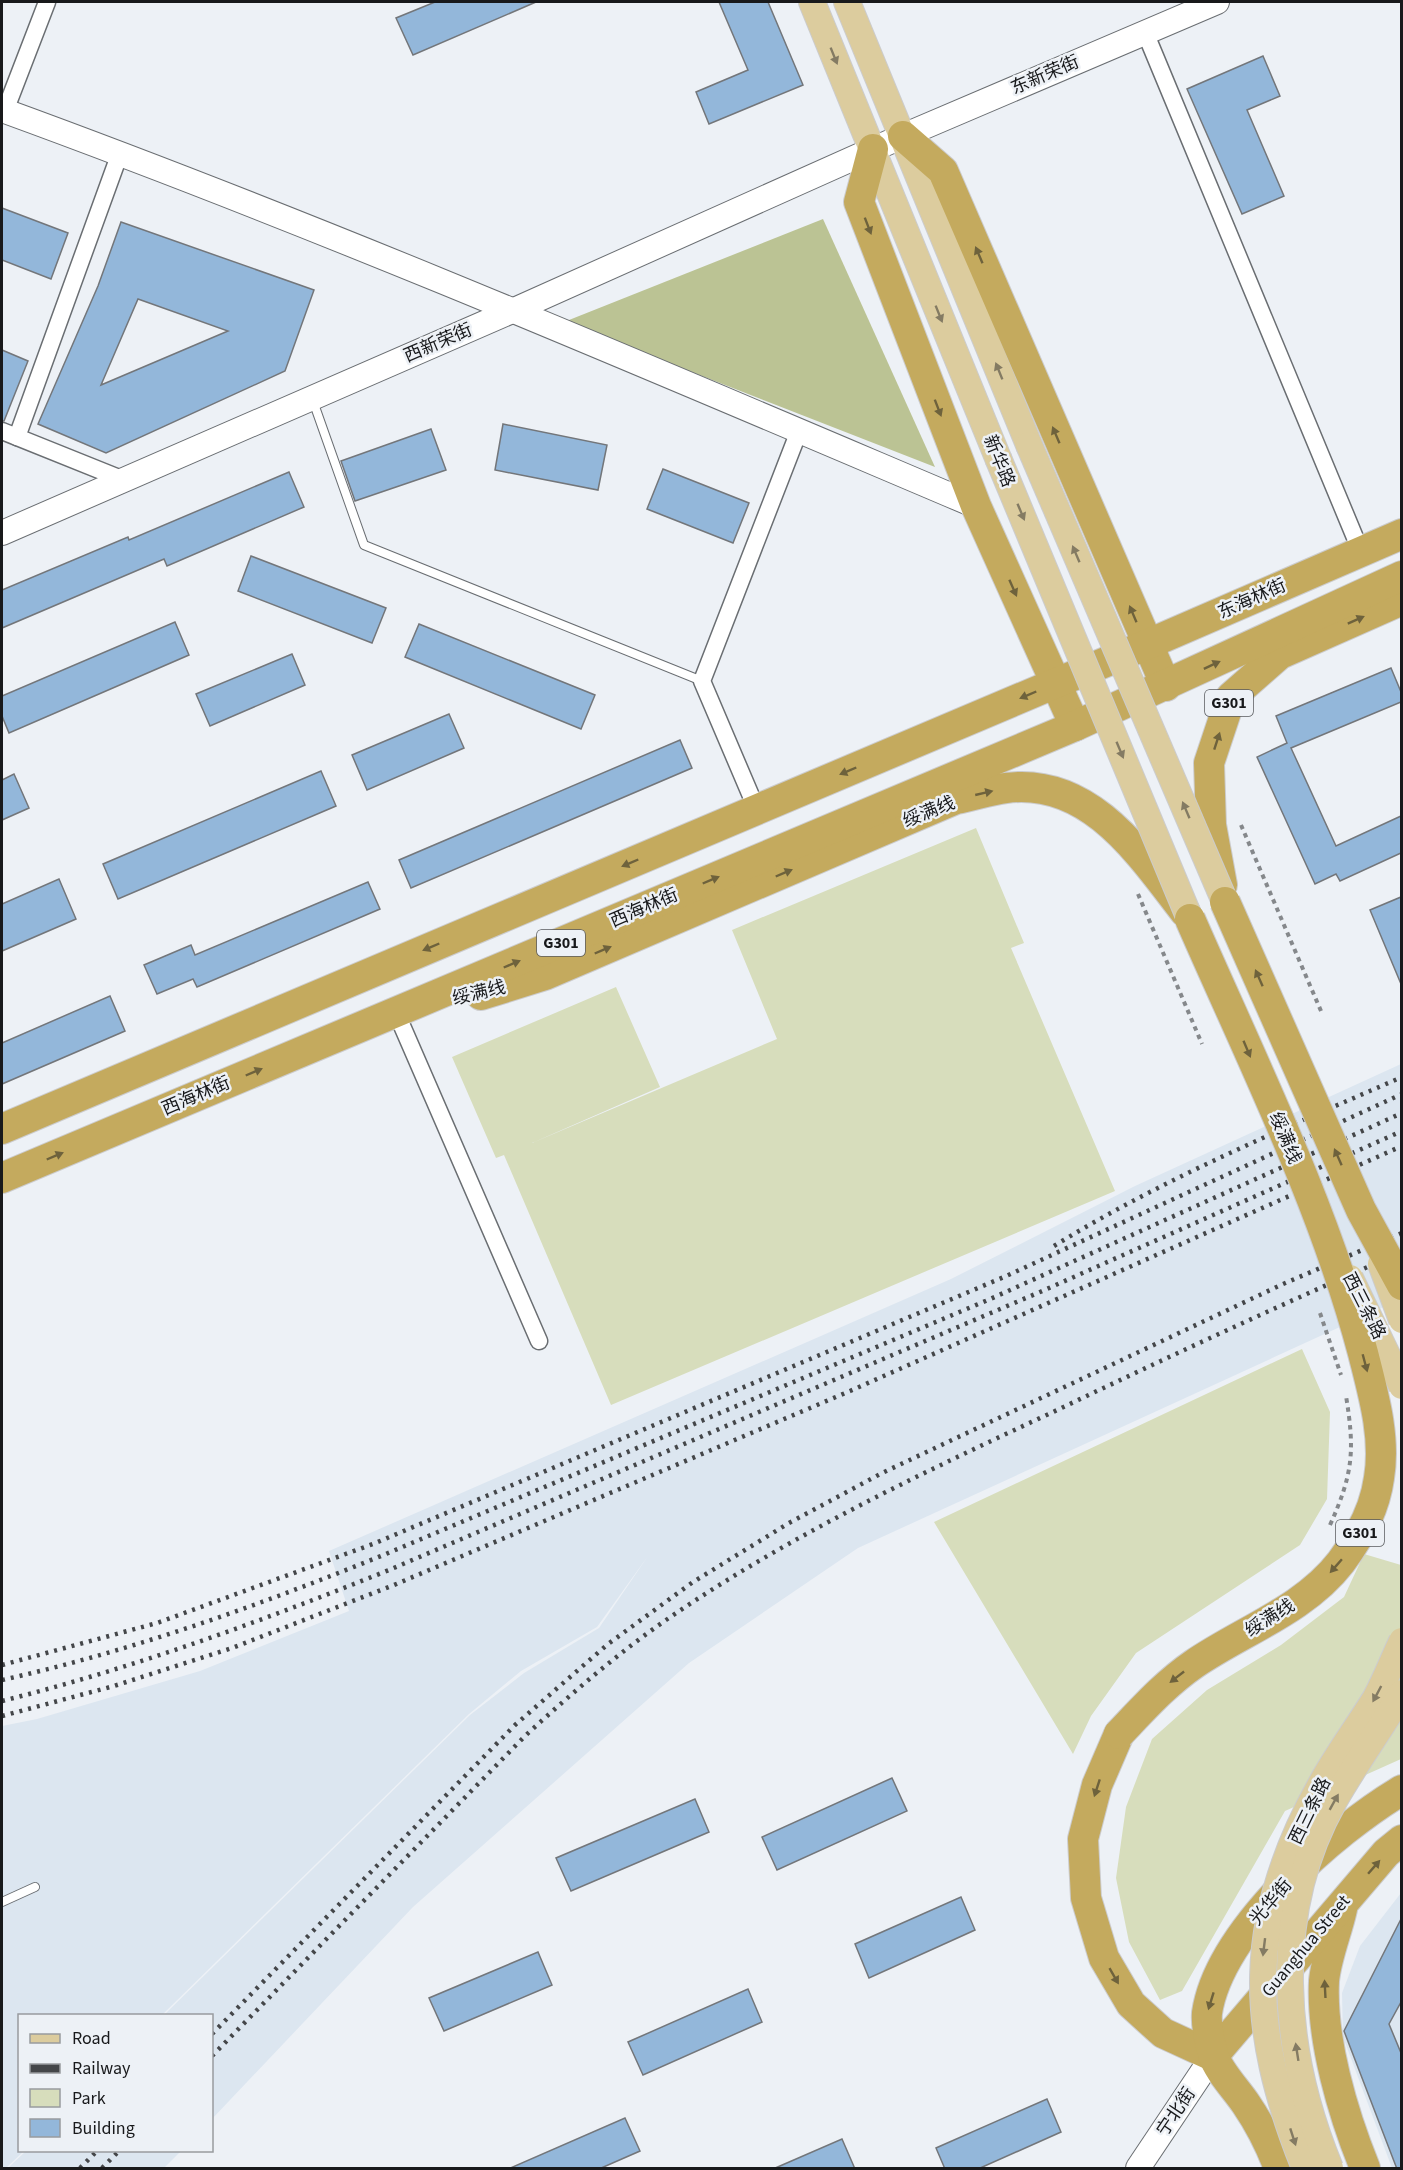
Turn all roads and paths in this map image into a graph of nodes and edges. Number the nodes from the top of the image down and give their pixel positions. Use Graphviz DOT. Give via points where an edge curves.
graph roads {
  1 [pos="48,2"];
  2 [pos="812,2"];
  3 [pos="847,2"];
  4 [pos="1217,2"];
  5 [pos="1145,32"];
  6 [pos="3,110"];
  7 [pos="903,136"];
  8 [pos="873,149"];
  9 [pos="120,153"];
  10 [pos="512,311"];
  11 [pos="312,397"];
  12 [pos="799,431"];
  13 [pos="9,434"];
  14 [pos="124,480"];
  15 [pos="976,506"];
  16 [pos="2,533"];
  17 [pos="1401,534"];
  18 [pos="1360,552"];
  19 [pos="1401,576"];
  20 [pos="1401,600"];
  21 [pos="1146,645"];
  22 [pos="702,681"];
  23 [pos="1056,683"];
  24 [pos="1166,686"];
  25 [pos="1075,726"];
  26 [pos="757,810"];
  27 [pos="1241,825"];
  28 [pos="1137,893"];
  29 [pos="1225,902"];
  30 [pos="1190,919"];
  31 [pos="401,1010"];
  32 [pos="1321,1011"];
  33 [pos="1202,1044"];
  34 [pos="2,1129"];
  35 [pos="2,1178"];
  36 [pos="1361,1210"];
  37 [pos="1324,1227"];
  38 [pos="1401,1284"];
  39 [pos="1320,1313"];
  40 [pos="1401,1320"];
  41 [pos="538,1341"];
  42 [pos="1341,1377"];
  43 [pos="1401,1386"];
  44 [pos="1344,1387"];
  45 [pos="1330,1525"];
  46 [pos="1401,1641"];
  47 [pos="1401,1693"];
  48 [pos="1401,1790"];
  49 [pos="1401,1840"];
  50 [pos="35,1887"];
  51 [pos="2,1902"];
  52 [pos="1344,1902"];
  53 [pos="1214,2055"];
  54 [pos="1138,2169"];
  55 [pos="1279,2169"];
  56 [pos="1305,2169"];
  57 [pos="1330,2169"];
  58 [pos="1365,2169"];
  1 -- 6 [label="street"];
  2 -- 8 [label="main road, 新华路, one-way"];
  3 -- 7 [label="main road, 新华路"];
  4 -- 5 [label="street, 东新荣街"];
  5 -- 7 [label="street, 东新荣街"];
  5 -- 18 [label="street"];
  6 -- 9 [label="street"];
  7 -- 8 [label="street, 东新荣街"];
  21 -- 7 [label="highway, one-way" via="943,171"];
  29 -- 7 [label="main road, 新华路, one-way, bridge" via="1029,445"];
  8 -- 10 [label="street, 西新荣街"];
  8 -- 15 [label="highway, one-way" via="859,202"];
  8 -- 30 [label="main road, 新华路, one-way, bridge"];
  9 -- 10 [label="street"];
  9 -- 13 [label="street"];
  10 -- 11 [label="street, 西新荣街"];
  10 -- 12 [label="street"];
  11 -- 14 [label="street, 西新荣街"];
  11 -- 22 [label="lane" via="364,545"];
  12 -- 15 [label="street"];
  12 -- 22 [label="street"];
  13 -- 14 [label="street"];
  14 -- 16 [label="street, 西新荣街"];
  15 -- 23 [label="highway, one-way"];
  17 -- 18 [label="highway, 东海林街 / G301"];
  18 -- 21 [label="highway, 东海林街 / G301"];
  24 -- 19 [label="highway, G301, one-way"];
  29 -- 20 [label="highway, G301, one-way, bridge" via="1211,825 1209,763 1231,697 1280,654"];
  21 -- 23 [label="highway, 东海林街 / G301"];
  21 -- 24 [label="highway"];
  22 -- 26 [label="street"];
  23 -- 25 [label="highway"];
  23 -- 26 [label="highway, G301, one-way"];
  24 -- 25 [label="highway, 西海林街 / G301"];
  31 -- 25 [label="highway, 西海林街 / G301, one-way"];
  26 -- 34 [label="highway, G301, one-way"];
  27 -- 32 [label="path"];
  28 -- 33 [label="path"];
  36 -- 29 [label="highway, G301, one-way, bridge"];
  31 -- 30 [label="highway, 绥满线 / G301, one-way, bridge" via="479,996 545,975 956,799 1007,788 1048,789 1087,805 1137,850"];
  30 -- 37 [label="highway, 绥满线 / G301, one-way, bridge"];
  35 -- 31 [label="highway, 西海林街 / G301, one-way"];
  31 -- 41 [label="street"];
  36 -- 38 [label="highway, G301, bridge"];
  36 -- 40 [label="main road, 西三条路, bridge"];
  37 -- 43 [label="main road, 西三条路, bridge" via="1389,1354"];
  37 -- 53 [label="highway, 绥满线 / G301, one-way, bridge" via="1373,1392 1380,1468 1374,1502 1340,1563 1318,1586 1160,1690 1119,1734 1097,1785 1083,1839 1086,1898 1104,1958 1131,2004 1162,2033"];
  39 -- 42 [label="path"];
  44 -- 45 [label="path" via="1351,1427 1351,1462 1346,1490"];
  46 -- 56 [label="main road, 西三条路, one-way, bridge" via="1376,1697 1321,1785 1285,1860 1265,1940 1261,1981 1266,2042 1274,2080"];
  57 -- 47 [label="main road, 西三条路, one-way, bridge" via="1301,2076 1292,2020 1290,1949 1295,1906 1310,1853 1333,1803"];
  48 -- 53 [label="highway, 光华街, one-way" via="1328,1845 1278,1890 1234,1947 1207,2014"];
  52 -- 49 [label="highway, Guanghua Street, one-way"];
  50 -- 51 [label="lane"];
  52 -- 53 [label="highway, Guanghua Street"];
  58 -- 52 [label="highway, one-way" via="1353,2140 1328,2044 1324,1980"];
  53 -- 54 [label="street, 宁北街"];
  53 -- 55 [label="highway" via="1248,2107"];
}
